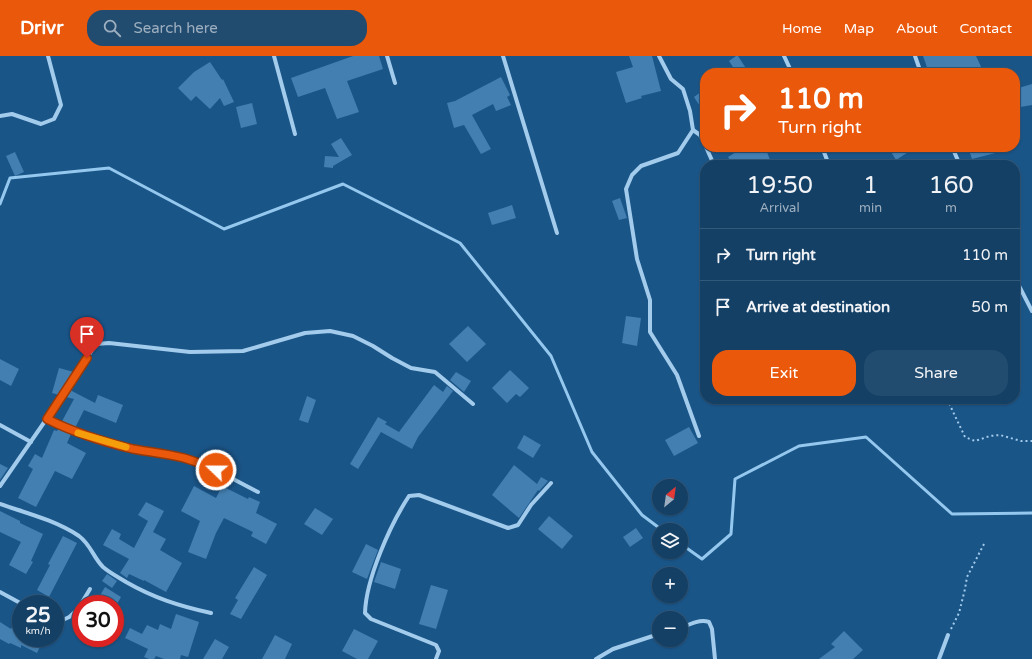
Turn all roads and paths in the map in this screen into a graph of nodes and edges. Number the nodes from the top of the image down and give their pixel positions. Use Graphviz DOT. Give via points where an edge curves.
graph roads {
  1 [pos="48,56"];
  2 [pos="274,56"];
  3 [pos="387,56"];
  4 [pos="503,56"];
  5 [pos="659,56"];
  6 [pos="784,56"];
  7 [pos="915,56"];
  8 [pos="790,68"];
  9 [pos="919,68"];
  10 [pos="395,83"];
  11 [pos="0,116"];
  12 [pos="693,130"];
  13 [pos="295,134"];
  14 [pos="700,135"];
  15 [pos="557,233"];
  16 [pos="1020,288"];
  17 [pos="1032,311"];
  18 [pos="473,404"];
  19 [pos="949,404"];
  20 [pos="47,419"];
  21 [pos="0,425"];
  22 [pos="699,436"];
  23 [pos="1032,441"];
  24 [pos="31,442"];
  25 [pos="552,483"];
  26 [pos="0,486"];
  27 [pos="258,492"];
  28 [pos="0,504"];
  29 [pos="984,544"];
  30 [pos="90,589"];
  31 [pos="0,592"];
  32 [pos="86,595"];
  33 [pos="12,599"];
  34 [pos="211,613"];
  35 [pos="688,626"];
  36 [pos="948,635"];
  37 [pos="652,636"];
  38 [pos="436,659"];
  39 [pos="596,659"];
  40 [pos="715,659"];
  41 [pos="939,659"];
  1 -- 11 [label="street" via="61,106 54,119 41,124 12,114"];
  2 -- 13 [label="street"];
  3 -- 10 [label="street"];
  4 -- 15 [label="street"];
  5 -- 12 [label="street" via="671,80 683,89"];
  6 -- 8 [label="street"];
  7 -- 9 [label="street"];
  12 -- 14 [label="street"];
  12 -- 22 [label="street" via="678,153 641,166 632,175 626,189 637,259 650,300 650,332 677,375"];
  16 -- 17 [label="street"];
  18 -- 20 [label="street" via="435,372 411,368 353,336 330,331 305,333 243,351 190,352 109,343 96,344"];
  19 -- 23 [label="path" via="965,436 975,441 990,436"];
  20 -- 24 [label="street"];
  20 -- 27 [label="street" via="64,428 123,446 194,461"];
  21 -- 24 [label="street"];
  24 -- 26 [label="street"];
  25 -- 38 [label="street" via="531,505 518,524 508,528 419,495 408,496 384,544 371,580 365,613 371,619 436,645 439,650"];
  28 -- 34 [label="street" via="39,516 79,536 89,545 104,567 140,590 165,601"];
  29 -- 36 [label="path" via="967,576 959,613"];
  30 -- 32 [label="street"];
  31 -- 33 [label="street"];
  35 -- 40 [label="street" via="709,622"];
  36 -- 41 [label="street"];
  37 -- 39 [label="street" via="613,649"];
}
